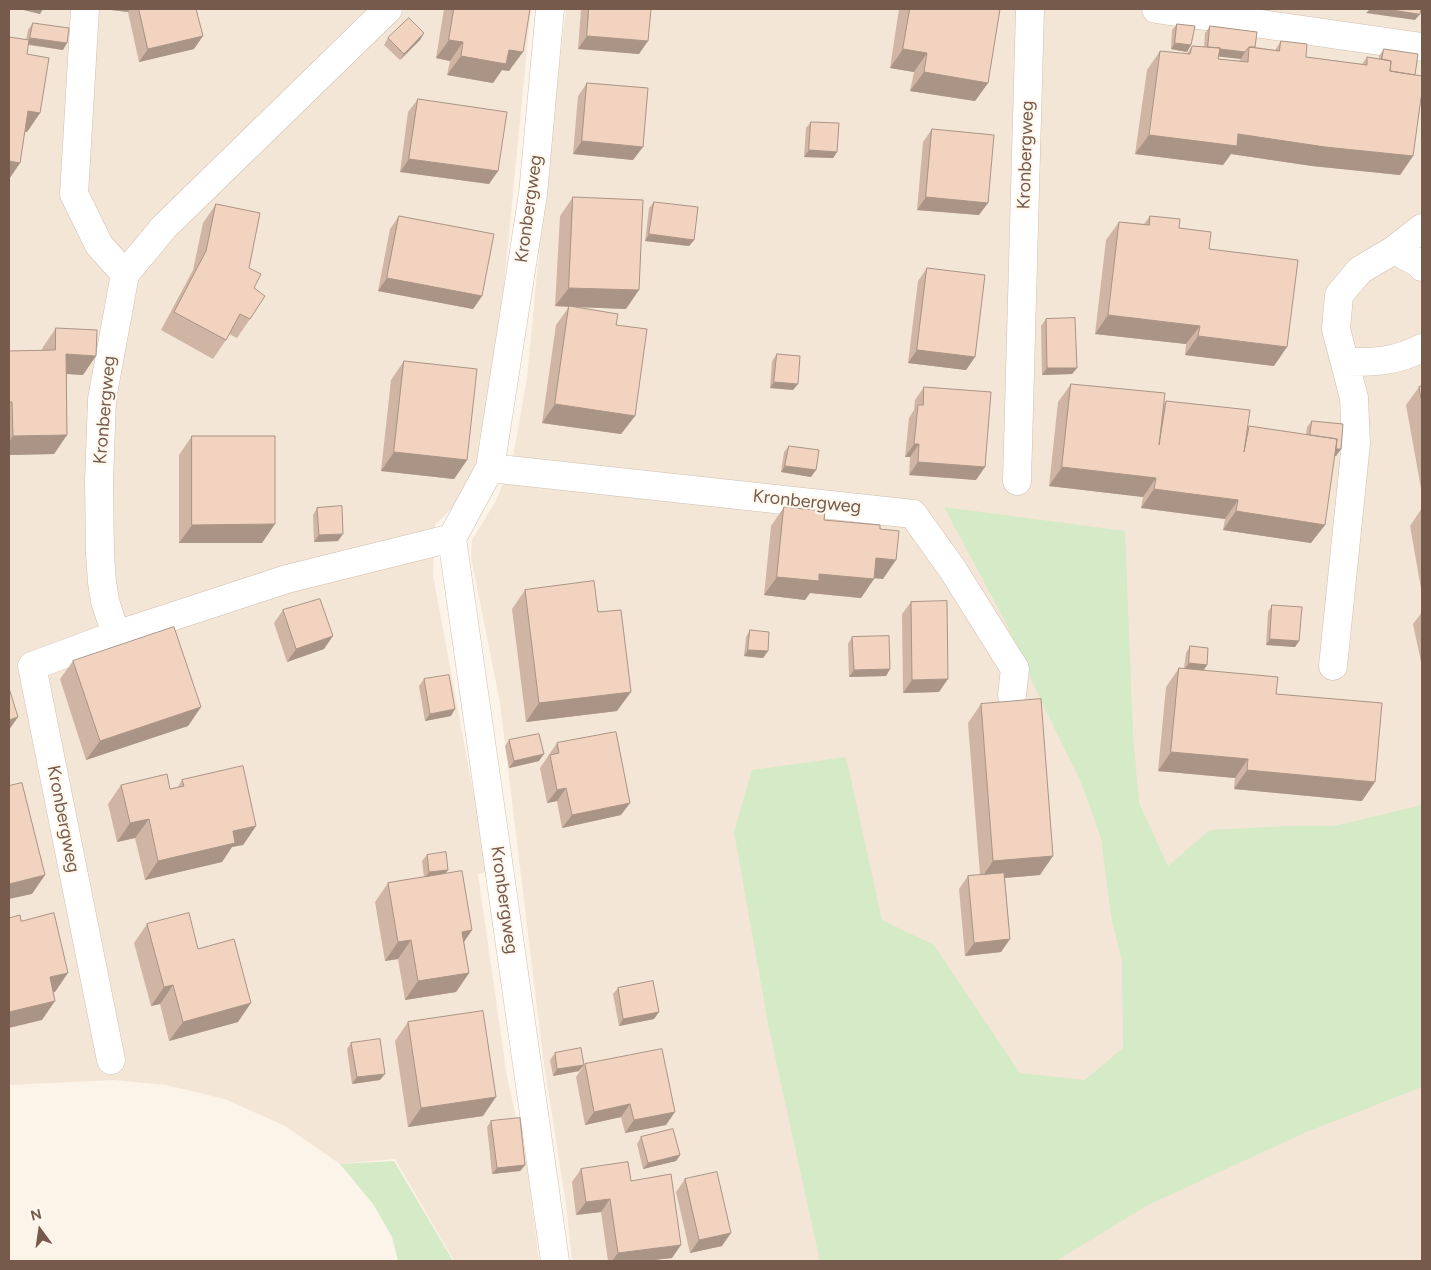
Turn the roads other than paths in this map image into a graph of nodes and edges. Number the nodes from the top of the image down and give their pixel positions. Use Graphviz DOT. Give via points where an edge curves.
graph roads {
  1 [pos="85,9"];
  2 [pos="388,9"];
  3 [pos="550,9"];
  4 [pos="1030,9"];
  5 [pos="1156,9"];
  6 [pos="1422,47"];
  7 [pos="1422,228"];
  8 [pos="1394,250"];
  9 [pos="1422,267"];
  10 [pos="125,274"];
  11 [pos="1422,348"];
  12 [pos="1345,362"];
  13 [pos="490,468"];
  14 [pos="1016,481"];
  15 [pos="452,538"];
  16 [pos="116,635"];
  17 [pos="1332,666"];
  18 [pos="1012,695"];
  19 [pos="112,1060"];
  20 [pos="555,1261"];
  1 -- 10 [label="street" via="74,194 99,245"];
  2 -- 10 [label="street, Kronbergweg" via="164,227"];
  3 -- 13 [label="street, Kronbergweg" via="533,194"];
  4 -- 14 [label="street, Kronbergweg"];
  5 -- 6 [label="street"];
  7 -- 8 [label="street"];
  8 -- 9 [label="street"];
  8 -- 12 [label="street" via="1360,270 1340,295 1336,330"];
  10 -- 16 [label="street, Kronbergweg" via="102,399 99,481 102,582"];
  11 -- 12 [label="street" via="1406,356 1380,362"];
  12 -- 17 [label="street" via="1354,398 1356,443"];
  13 -- 15 [label="street, Kronbergweg"];
  13 -- 18 [label="street, Kronbergweg" via="913,514 953,570 1015,669"];
  15 -- 16 [label="street, Kronbergweg" via="288,579"];
  15 -- 20 [label="street, Kronbergweg"];
  16 -- 19 [label="street, Kronbergweg" via="32,666"];
}
